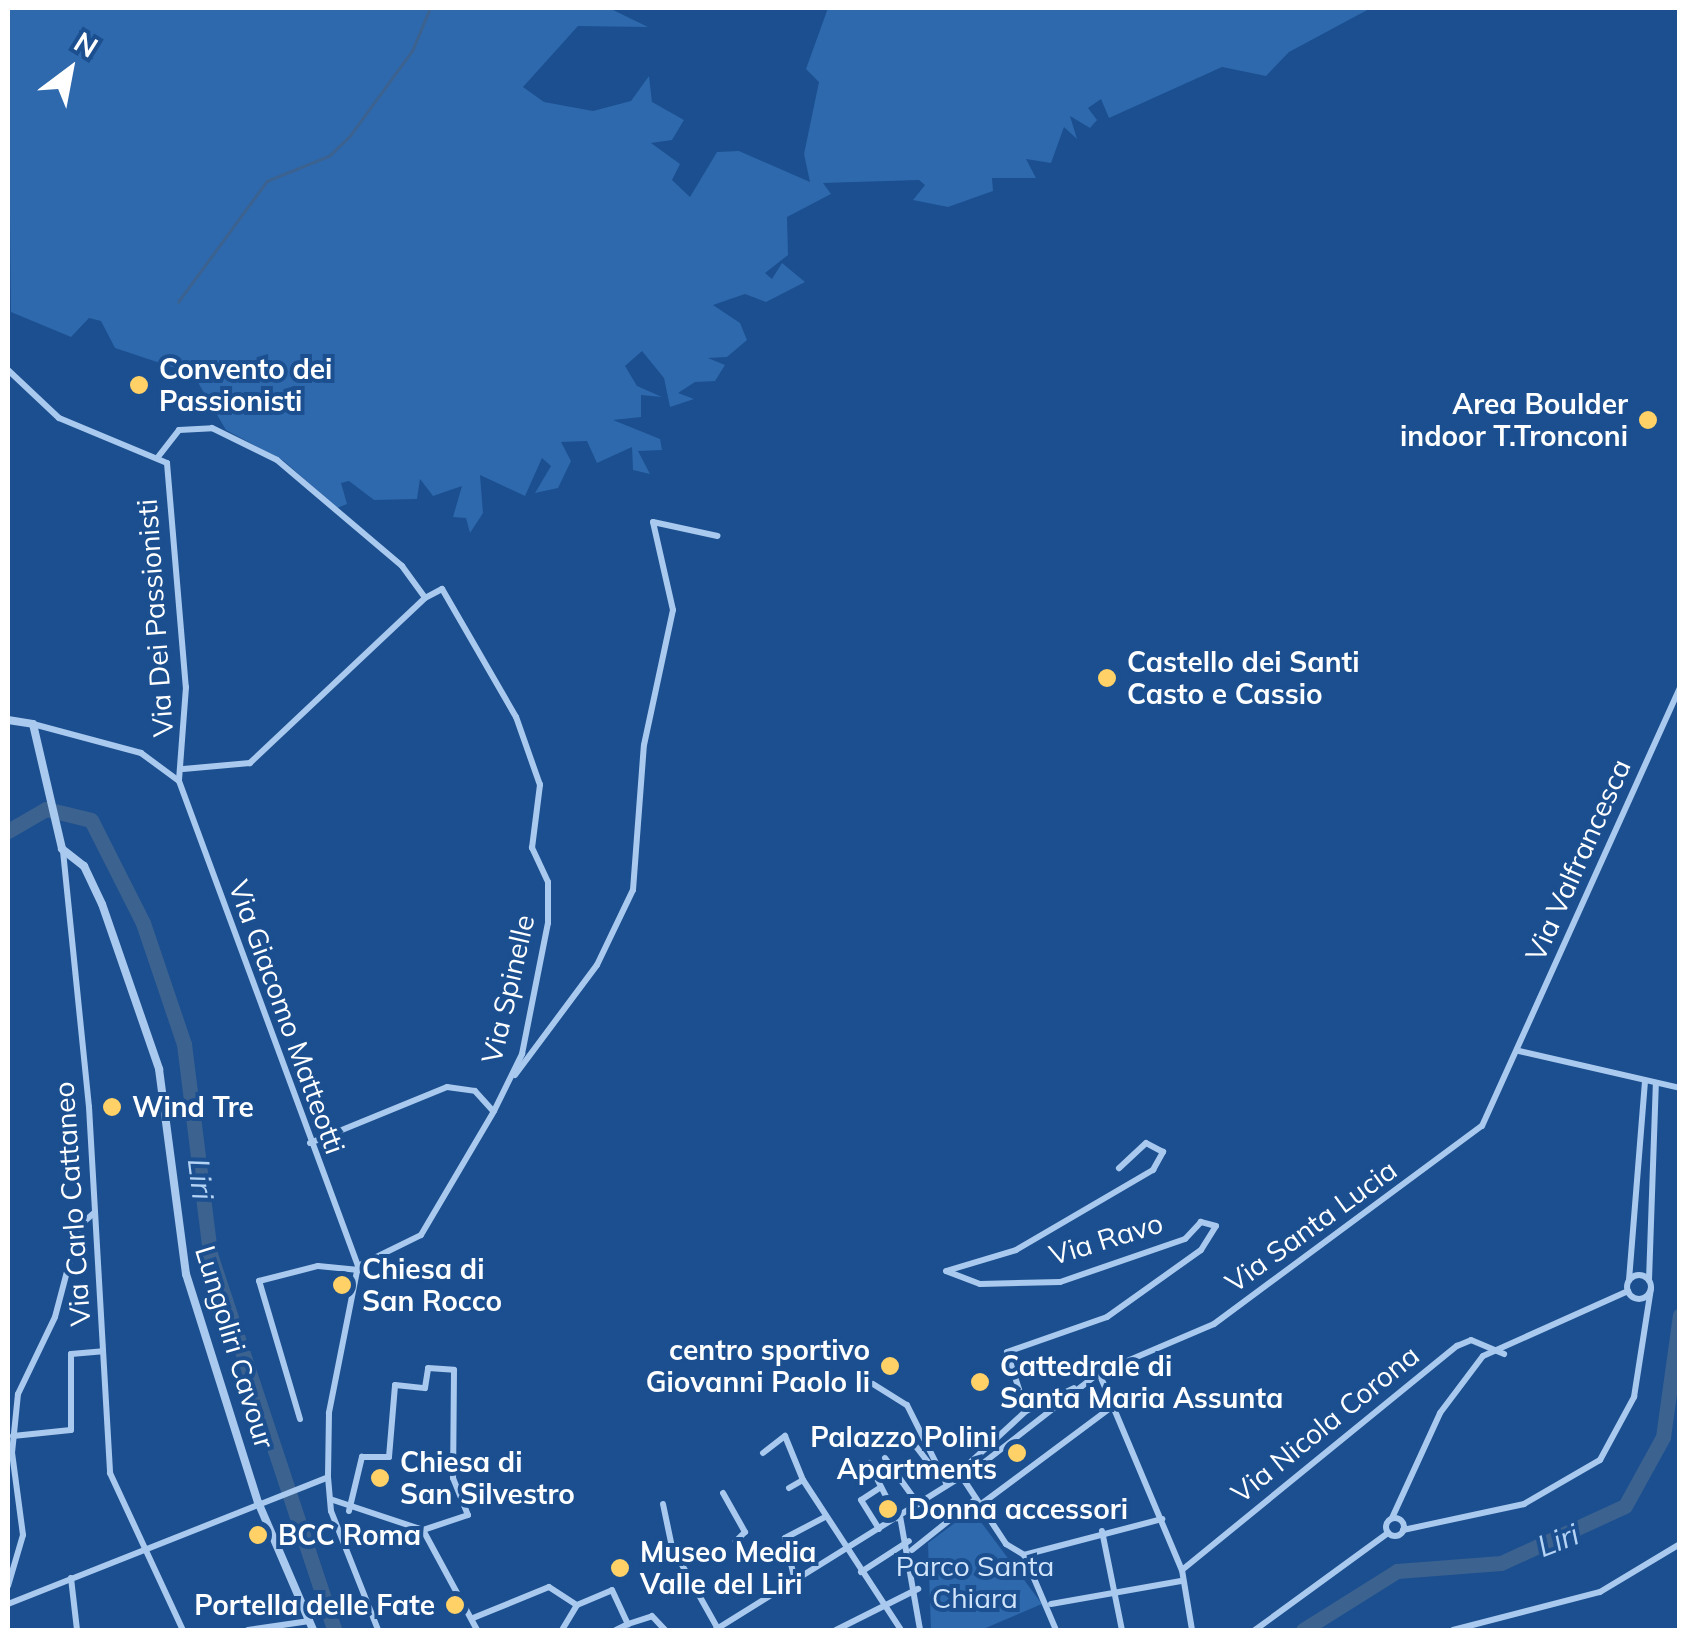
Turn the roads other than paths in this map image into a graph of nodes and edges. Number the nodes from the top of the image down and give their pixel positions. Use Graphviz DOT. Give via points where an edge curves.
graph roads {
  1 [pos="1680,335"];
  2 [pos="8,370"];
  3 [pos="158,456"];
  4 [pos="718,536"];
  5 [pos="425,598"];
  6 [pos="1680,625"];
  7 [pos="1680,688"];
  8 [pos="8,720"];
  9 [pos="33,724"];
  10 [pos="183,768"];
  11 [pos="179,781"];
  12 [pos="62,845"];
  13 [pos="1519,1052"];
  14 [pos="511,1080"];
  15 [pos="1645,1082"];
  16 [pos="1656,1084"];
  17 [pos="1678,1088"];
  18 [pos="494,1111"];
  19 [pos="310,1143"];
  20 [pos="1118,1168"];
  21 [pos="94,1212"];
  22 [pos="358,1268"];
  23 [pos="1629,1280"];
  24 [pos="1650,1284"];
  25 [pos="1628,1291"];
  26 [pos="104,1351"];
  27 [pos="1504,1354"];
  28 [pos="1098,1373"];
  29 [pos="873,1384"];
  30 [pos="1084,1384"];
  31 [pos="1112,1406"];
  32 [pos="1026,1411"];
  33 [pos="300,1419"];
  34 [pos="13,1436"];
  35 [pos="911,1440"];
  36 [pos="763,1453"];
  37 [pos="885,1458"];
  38 [pos="870,1463"];
  39 [pos="960,1474"];
  40 [pos="328,1477"];
  41 [pos="803,1480"];
  42 [pos="946,1483"];
  43 [pos="789,1488"];
  44 [pos="878,1489"];
  45 [pos="723,1493"];
  46 [pos="330,1499"];
  47 [pos="258,1502"];
  48 [pos="978,1502"];
  49 [pos="663,1504"];
  50 [pos="918,1504"];
  51 [pos="349,1511"];
  52 [pos="898,1517"];
  53 [pos="826,1518"];
  54 [pos="1392,1518"];
  55 [pos="1162,1519"];
  56 [pos="879,1529"];
  57 [pos="423,1530"];
  58 [pos="1403,1530"];
  59 [pos="1102,1531"];
  60 [pos="1388,1533"];
  61 [pos="736,1541"];
  62 [pos="908,1542"];
  63 [pos="1680,1544"];
  64 [pos="143,1549"];
  65 [pos="845,1550"];
  66 [pos="912,1550"];
  67 [pos="1024,1555"];
  68 [pos="1182,1570"];
  69 [pos="860,1572"];
  70 [pos="70,1578"];
  71 [pos="795,1581"];
  72 [pos="1181,1581"];
  73 [pos="8,1586"];
  74 [pos="918,1589"];
  75 [pos="1114,1592"];
  76 [pos="8,1604"];
  77 [pos="1051,1604"];
  78 [pos="577,1605"];
  79 [pos="884,1606"];
  80 [pos="473,1618"];
  81 [pos="628,1624"];
  82 [pos="311,1626"];
  83 [pos="78,1630"];
  84 [pos="183,1630"];
  85 [pos="248,1630"];
  86 [pos="378,1630"];
  87 [pos="477,1630"];
  88 [pos="562,1630"];
  89 [pos="616,1630"];
  90 [pos="665,1630"];
  91 [pos="717,1630"];
  92 [pos="836,1630"];
  93 [pos="900,1630"];
  94 [pos="920,1630"];
  95 [pos="1056,1630"];
  96 [pos="1122,1630"];
  97 [pos="1192,1630"];
  98 [pos="1255,1630"];
  99 [pos="1454,1630"];
  1 -- 6 [label="street"];
  2 -- 3 [label="street" via="102,442"];
  3 -- 5 [label="street, Via Spinelle" via="178,430 212,428 276,460 402,566"];
  3 -- 10 [label="street, Via Dei Passionisti" via="167,462 186,688"];
  4 -- 14 [label="street" via="653,522 673,610 644,745 633,890 597,965"];
  5 -- 10 [label="street" via="250,764"];
  5 -- 14 [label="street, Via Spinelle" via="442,588 476,635 540,785 532,848 550,892 548,923"];
  7 -- 13 [label="street, Via Valfrancesca"];
  8 -- 9 [label="street"];
  9 -- 11 [label="street" via="141,753"];
  9 -- 12 [label="street"];
  10 -- 11 [label="street, Via Dei Passionisti"];
  11 -- 19 [label="street, Via Giacomo Matteotti"];
  12 -- 21 [label="street, Via Carlo Cattaneo"];
  12 -- 47 [label="street, Lungoliri Cavour" via="84,866 102,904 160,1069 182,1254"];
  13 -- 15 [label="street"];
  13 -- 28 [label="street, Via Santa Lucia" via="1486,1122 1342,1236 1178,1344"];
  14 -- 18 [label="street, Via Spinelle"];
  15 -- 16 [label="street"];
  15 -- 23 [label="street"];
  16 -- 17 [label="street"];
  16 -- 24 [label="street"];
  18 -- 19 [label="street" via="475,1092 447,1088"];
  18 -- 22 [label="street, Via Spinelle" via="421,1234"];
  19 -- 22 [label="street, Via Giacomo Matteotti"];
  20 -- 32 [label="street, Via Ravo" via="1146,1143 1163,1152 1153,1170 1016,1250 946,1271 980,1284 1060,1282 1184,1238 1201,1222 1216,1226 1202,1250 1107,1318 1008,1352"];
  21 -- 26 [label="street, Via Carlo Cattaneo"];
  21 -- 34 [label="street" via="79,1226 55,1317 28,1364"];
  22 -- 33 [label="street" via="318,1266 258,1281"];
  22 -- 40 [label="street"];
  23 -- 24 [label="street"];
  23 -- 25 [label="street"];
  24 -- 25 [label="street" via="1640,1298"];
  24 -- 58 [label="street" via="1634,1398 1600,1460 1524,1504"];
  25 -- 27 [label="street"];
  26 -- 34 [label="street" via="71,1354 72,1430"];
  26 -- 64 [label="street, Via Carlo Cattaneo" via="110,1473"];
  27 -- 54 [label="street" via="1484,1356 1456,1390"];
  27 -- 68 [label="street, Via Nicola Corona" via="1471,1340 1458,1346"];
  28 -- 30 [label="street, Via Santa Lucia"];
  28 -- 31 [label="street"];
  29 -- 42 [label="street" via="907,1405"];
  30 -- 32 [label="street"];
  30 -- 39 [label="street"];
  31 -- 48 [label="street"];
  31 -- 55 [label="street"];
  32 -- 39 [label="street"];
  34 -- 73 [label="street" via="23,1535"];
  35 -- 42 [label="street"];
  36 -- 41 [label="street" via="785,1436"];
  37 -- 50 [label="street"];
  38 -- 44 [label="street"];
  39 -- 42 [label="street"];
  39 -- 48 [label="street"];
  40 -- 46 [label="street"];
  40 -- 47 [label="street"];
  41 -- 43 [label="street"];
  41 -- 53 [label="street"];
  42 -- 50 [label="street"];
  44 -- 52 [label="street"];
  44 -- 56 [label="street" via="860,1500"];
  45 -- 61 [label="street" via="745,1532"];
  46 -- 51 [label="street"];
  46 -- 86 [label="street"];
  47 -- 64 [label="street"];
  47 -- 82 [label="street, Lungoliri Cavour"];
  48 -- 66 [label="street"];
  48 -- 67 [label="street"];
  49 -- 91 [label="street" via="672,1547"];
  50 -- 52 [label="street"];
  51 -- 57 [label="street"];
  51 -- 57 [label="street" via="362,1457 389,1457 395,1385 425,1388 428,1368 454,1370 453,1478 468,1515"];
  52 -- 56 [label="street"];
  52 -- 62 [label="street"];
  53 -- 65 [label="street"];
  53 -- 71 [label="street" via="785,1538"];
  54 -- 58 [label="street"];
  54 -- 60 [label="street"];
  55 -- 59 [label="street"];
  55 -- 68 [label="street"];
  56 -- 65 [label="street"];
  57 -- 80 [label="street"];
  58 -- 60 [label="street"];
  59 -- 67 [label="street"];
  59 -- 75 [label="street"];
  60 -- 98 [label="street"];
  62 -- 66 [label="street"];
  62 -- 69 [label="street"];
  63 -- 99 [label="street" via="1600,1592"];
  64 -- 70 [label="street"];
  64 -- 84 [label="street, Via Carlo Cattaneo"];
  65 -- 69 [label="street"];
  65 -- 71 [label="street"];
  66 -- 74 [label="street"];
  67 -- 77 [label="street"];
  68 -- 72 [label="street"];
  69 -- 79 [label="street"];
  70 -- 76 [label="street"];
  70 -- 83 [label="street"];
  71 -- 91 [label="street"];
  72 -- 75 [label="street"];
  72 -- 97 [label="street"];
  74 -- 79 [label="street"];
  74 -- 94 [label="street"];
  75 -- 77 [label="street"];
  75 -- 96 [label="street"];
  77 -- 95 [label="street"];
  78 -- 80 [label="street" via="549,1587"];
  78 -- 81 [label="street" via="612,1590"];
  78 -- 88 [label="street"];
  79 -- 92 [label="street"];
  79 -- 93 [label="street"];
  80 -- 87 [label="street"];
  81 -- 89 [label="street"];
  81 -- 90 [label="street" via="652,1616"];
  82 -- 85 [label="street"];
}
